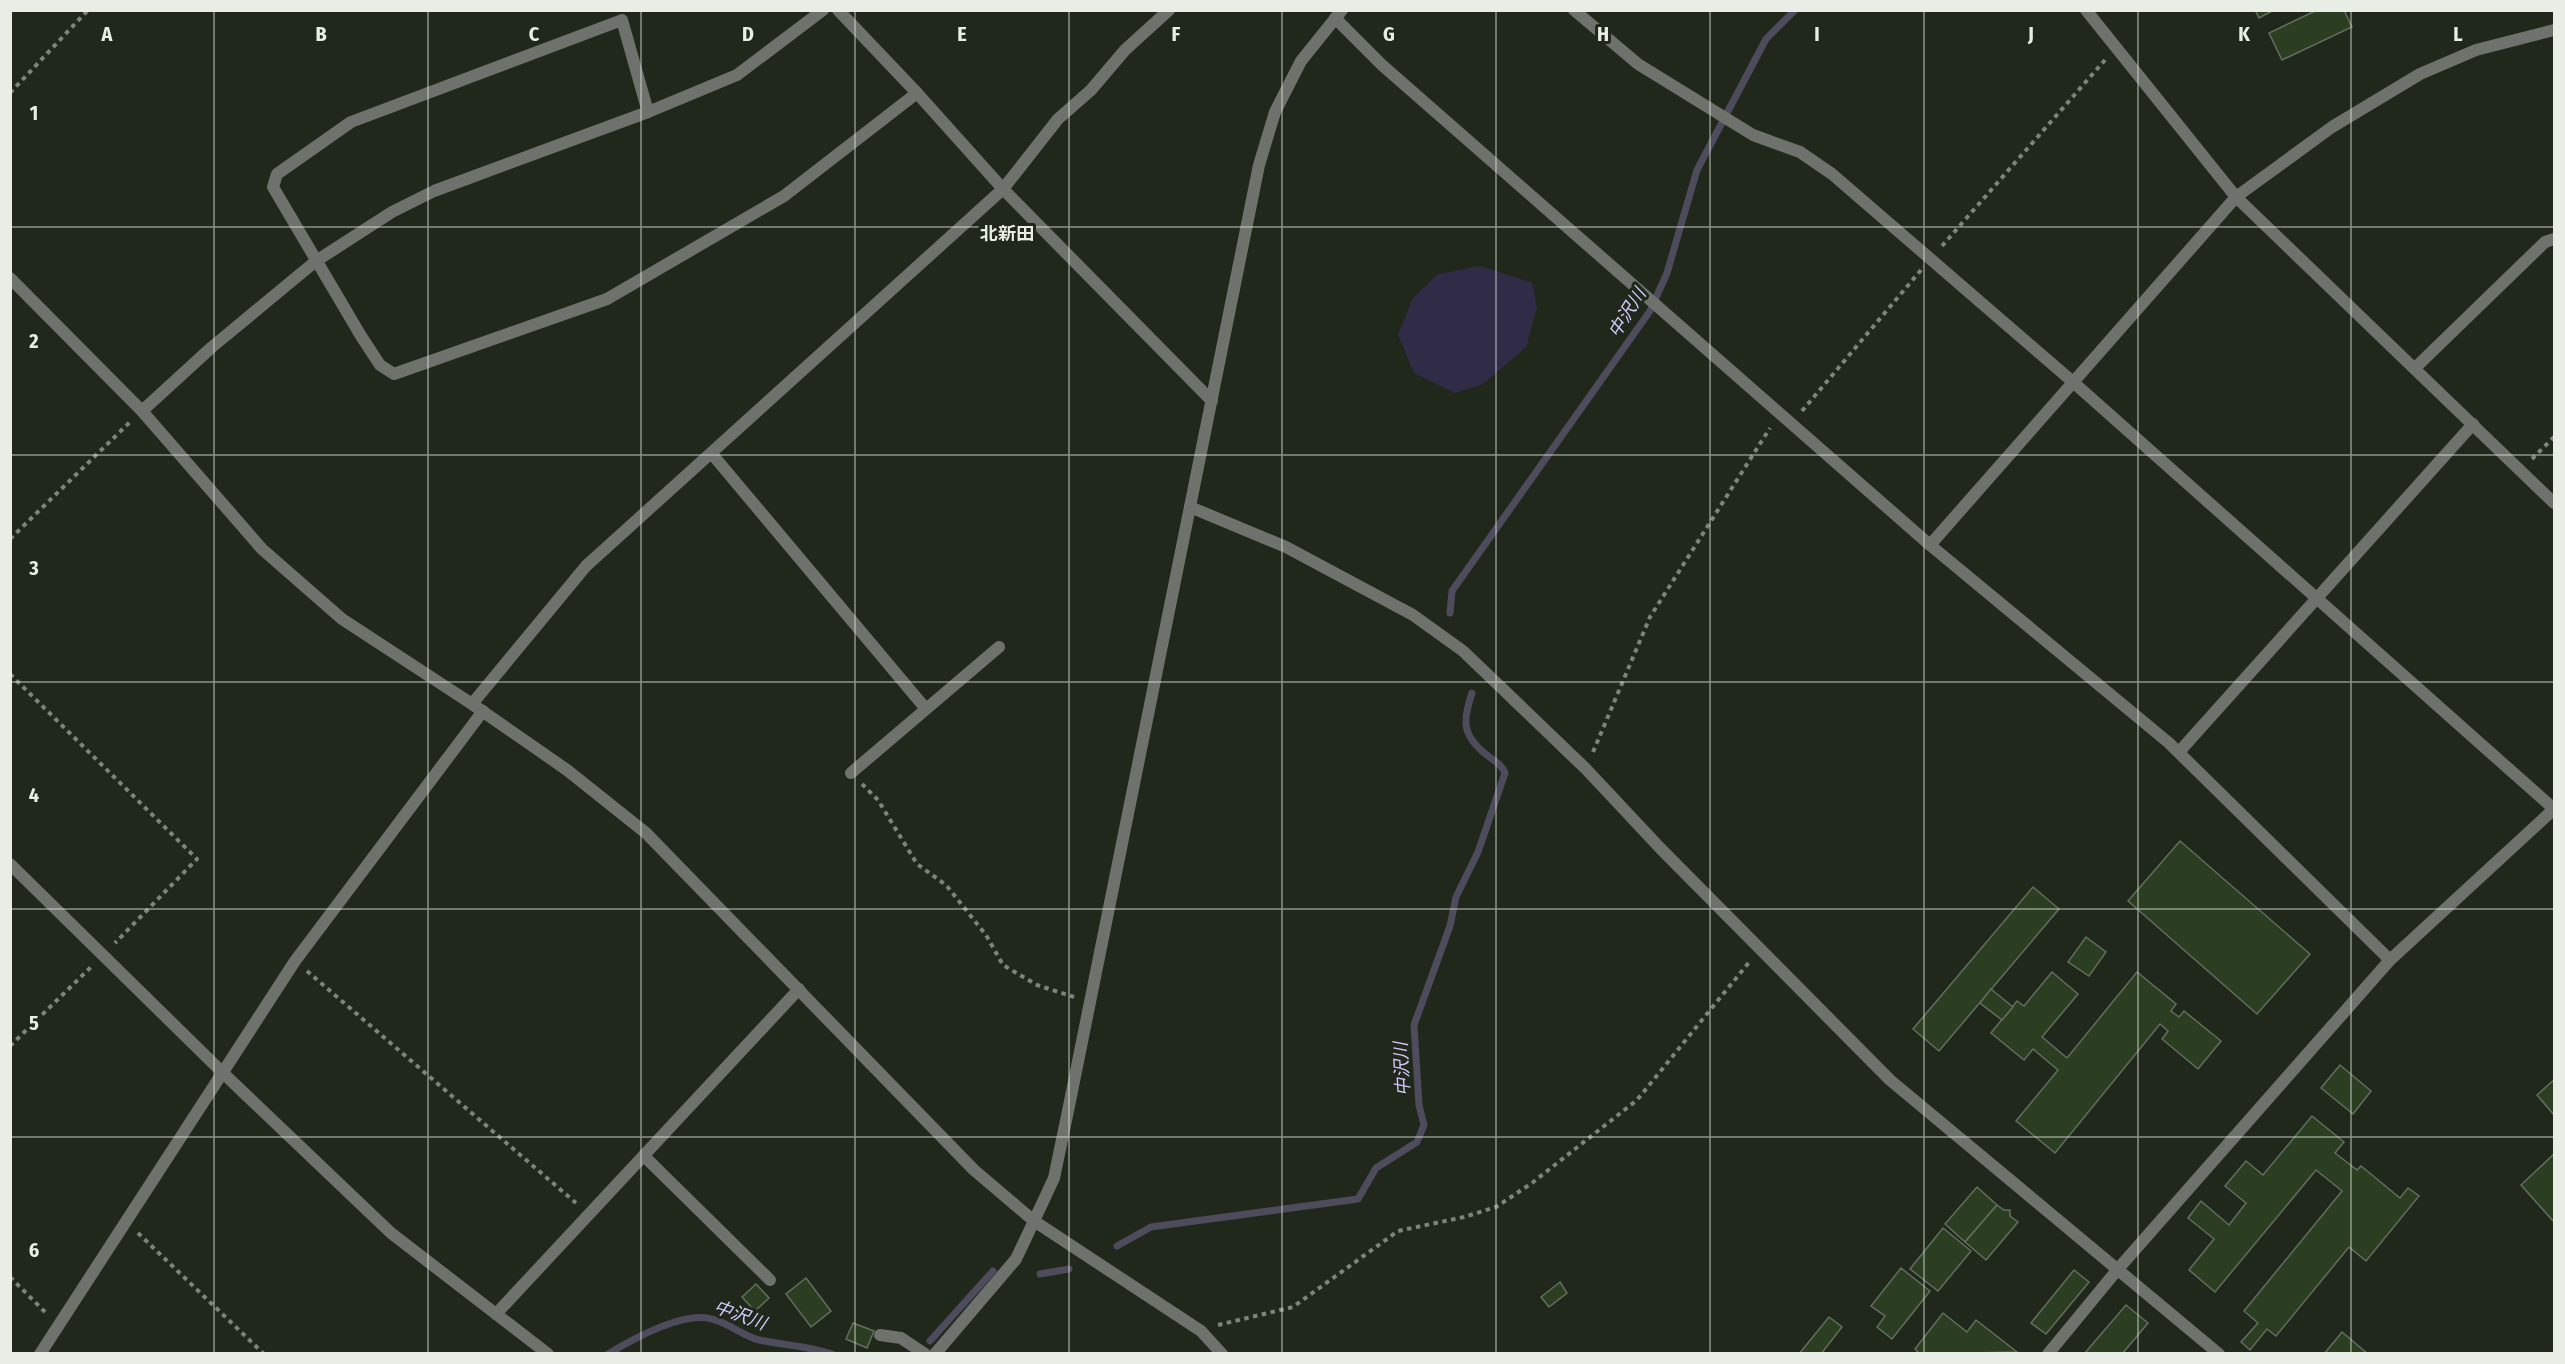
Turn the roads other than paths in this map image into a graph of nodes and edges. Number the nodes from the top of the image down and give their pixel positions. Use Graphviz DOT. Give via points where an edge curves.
graph roads {
  1 [pos="823,10"];
  2 [pos="838,10"];
  3 [pos="1169,10"];
  4 [pos="1574,10"];
  5 [pos="2086,10"];
  6 [pos="1335,13"];
  7 [pos="2554,30"];
  8 [pos="917,93"];
  9 [pos="648,112"];
  10 [pos="1003,189"];
  11 [pos="2236,197"];
  12 [pos="2554,239"];
  13 [pos="316,261"];
  14 [pos="10,278"];
  15 [pos="2415,368"];
  16 [pos="2073,382"];
  17 [pos="1212,401"];
  18 [pos="142,411"];
  19 [pos="2473,424"];
  20 [pos="712,454"];
  21 [pos="2554,503"];
  22 [pos="1190,507"];
  23 [pos="1930,545"];
  24 [pos="2314,598"];
  25 [pos="999,647"];
  26 [pos="478,707"];
  27 [pos="926,708"];
  28 [pos="2179,752"];
  29 [pos="851,773"];
  30 [pos="2554,809"];
  31 [pos="10,864"];
  32 [pos="2390,960"];
  33 [pos="800,988"];
  34 [pos="222,1072"];
  35 [pos="644,1156"];
  36 [pos="1034,1221"];
  37 [pos="2118,1269"];
  38 [pos="770,1280"];
  39 [pos="496,1314"];
  40 [pos="880,1335"];
  41 [pos="546,1352"];
  42 [pos="40,1353"];
  43 [pos="925,1353"];
  44 [pos="935,1353"];
  45 [pos="1222,1353"];
  46 [pos="2048,1353"];
  47 [pos="2219,1353"];
  1 -- 9 [label="street" via="737,75"];
  2 -- 8 [label="street"];
  3 -- 10 [label="street" via="1058,118"];
  4 -- 16 [label="street" via="1638,64 1754,135 1800,152 1824,169"];
  5 -- 11 [label="street"];
  6 -- 17 [label="street" via="1301,61 1275,112 1257,175"];
  6 -- 23 [label="street" via="1382,65"];
  7 -- 11 [label="street" via="2476,50 2420,74 2332,127"];
  8 -- 10 [label="street"];
  8 -- 13 [label="street" via="784,196 607,299 416,368 394,374 381,365"];
  9 -- 13 [label="street" via="434,191 392,212"];
  9 -- 13 [label="street" via="622,20 351,122 277,174 273,187"];
  10 -- 17 [label="street"];
  10 -- 20 [label="street"];
  11 -- 15 [label="street"];
  11 -- 16 [label="street"];
  12 -- 15 [label="street" via="2545,242"];
  13 -- 18 [label="street" via="212,346"];
  14 -- 18 [label="street"];
  15 -- 19 [label="street"];
  16 -- 23 [label="street"];
  16 -- 24 [label="street"];
  17 -- 22 [label="street"];
  18 -- 26 [label="street" via="262,549 333,612"];
  19 -- 21 [label="street"];
  19 -- 24 [label="street"];
  20 -- 26 [label="street" via="586,567"];
  20 -- 27 [label="street"];
  22 -- 36 [label="street" via="1054,1178"];
  22 -- 37 [label="street" via="1286,547 1413,615 1463,651 1586,769 1890,1080"];
  23 -- 28 [label="street"];
  24 -- 28 [label="street"];
  24 -- 30 [label="street"];
  25 -- 27 [label="street"];
  26 -- 33 [label="street" via="646,833"];
  26 -- 34 [label="street" via="295,961"];
  27 -- 29 [label="street"];
  28 -- 32 [label="street"];
  30 -- 32 [label="street"];
  31 -- 34 [label="street"];
  32 -- 37 [label="street"];
  33 -- 35 [label="street"];
  33 -- 36 [label="street" via="974,1170"];
  34 -- 39 [label="street" via="392,1233"];
  34 -- 42 [label="street"];
  35 -- 38 [label="street"];
  35 -- 39 [label="street"];
  36 -- 44 [label="street" via="1016,1259"];
  36 -- 45 [label="street" via="1201,1331"];
  37 -- 46 [label="street"];
  37 -- 47 [label="street"];
  39 -- 41 [label="street"];
  40 -- 43 [label="street" via="901,1338"];
}
